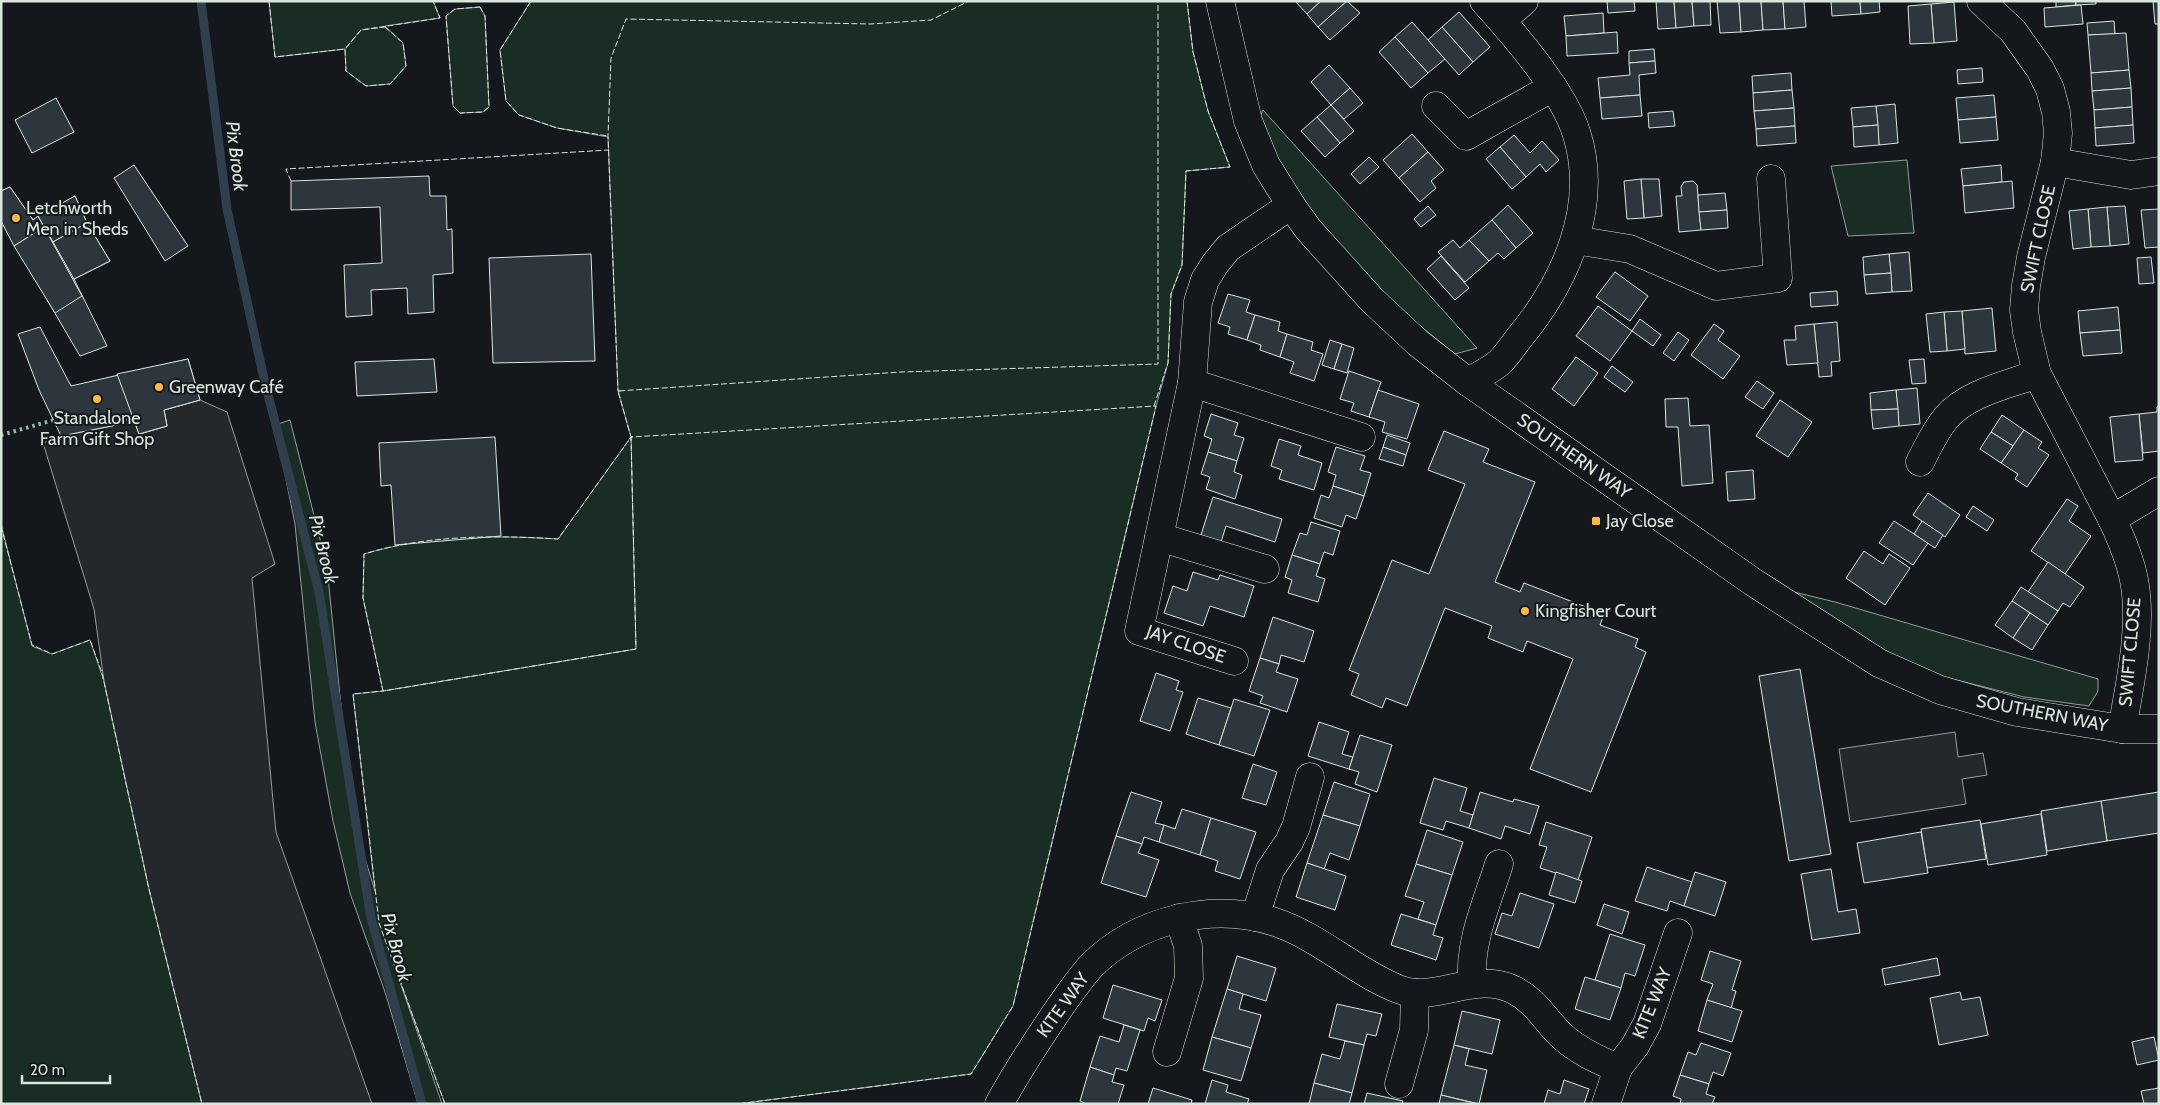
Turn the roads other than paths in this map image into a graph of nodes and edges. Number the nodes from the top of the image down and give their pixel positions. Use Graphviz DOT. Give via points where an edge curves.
graph roads {
  1 [pos="1220,1"];
  2 [pos="1524,1"];
  3 [pos="1988,3"];
  4 [pos="1493,11"];
  5 [pos="1553,87"];
  6 [pos="1436,106"];
  7 [pos="2055,162"];
  8 [pos="2159,171"];
  9 [pos="1771,179"];
  10 [pos="1291,205"];
  11 [pos="1575,240"];
  12 [pos="2037,374"];
  13 [pos="1468,382"];
  14 [pos="1192,383"];
  15 [pos="1361,437"];
  16 [pos="1920,462"];
  17 [pos="2159,491"];
  18 [pos="2112,519"];
  19 [pos="1159,537"];
  20 [pos="1265,569"];
  21 [pos="1234,660"];
  22 [pos="2122,728"];
  23 [pos="2159,729"];
  24 [pos="1310,777"];
  25 [pos="1499,864"];
  26 [pos="1255,917"];
  27 [pos="1179,918"];
  28 [pos="1678,933"];
  29 [pos="1472,983"];
  30 [pos="1414,993"];
  31 [pos="1167,1052"];
  32 [pos="1618,1068"];
  33 [pos="1399,1084"];
  34 [pos="999,1104"];
  35 [pos="1606,1104"];
  1 -- 10 [label="street, SOUTHERN WAY" via="1248,121 1266,165"];
  2 -- 4 [label="street"];
  3 -- 7 [label="street, SWIFT CLOSE" via="2013,31 2040,69 2050,90 2058,132"];
  4 -- 5 [label="street"];
  5 -- 6 [label="street" via="1466,136"];
  5 -- 11 [label="street" via="1577,134 1581,154 1583,205"];
  7 -- 8 [label="street, SWIFT CLOSE" via="2131,175"];
  7 -- 12 [label="street, SWIFT CLOSE" via="2026,286 2024,310"];
  9 -- 11 [label="street" via="1778,278 1716,286 1630,250"];
  10 -- 13 [label="street, SOUTHERN WAY" via="1308,229 1372,300 1418,343"];
  10 -- 14 [label="street, JAY CLOSE" via="1228,248 1205,280 1198,302"];
  11 -- 13 [label="street" via="1558,281 1535,320 1500,362"];
  12 -- 16 [label="street" via="1961,405 1937,430"];
  12 -- 18 [label="street, SWIFT CLOSE"];
  13 -- 22 [label="street, SOUTHERN WAY" via="1753,582 1879,663 1940,690 2017,712"];
  14 -- 15 [label="street"];
  14 -- 19 [label="street, JAY CLOSE"];
  17 -- 18 [label="street"];
  18 -- 22 [label="street, SWIFT CLOSE" via="2130,564 2137,605"];
  19 -- 20 [label="street"];
  19 -- 21 [label="street, JAY CLOSE" via="1139,631"];
  22 -- 23 [label="street, SOUTHERN WAY"];
  24 -- 26 [label="street" via="1296,827 1270,870"];
  25 -- 29 [label="street" via="1475,940"];
  26 -- 27 [label="street, KITE WAY" via="1225,912"];
  26 -- 30 [label="street, KITE WAY" via="1298,931 1380,980"];
  27 -- 31 [label="street" via="1188,946 1189,978"];
  27 -- 34 [label="street, KITE WAY" via="1143,931 1094,964 1038,1039"];
  28 -- 32 [label="street, KITE WAY" via="1647,1024"];
  29 -- 30 [label="street, KITE WAY" via="1435,992"];
  29 -- 32 [label="street, KITE WAY" via="1513,989 1536,1004 1562,1036 1578,1049"];
  30 -- 33 [label="street" via="1414,1030"];
  32 -- 35 [label="street, KITE WAY"];
}
